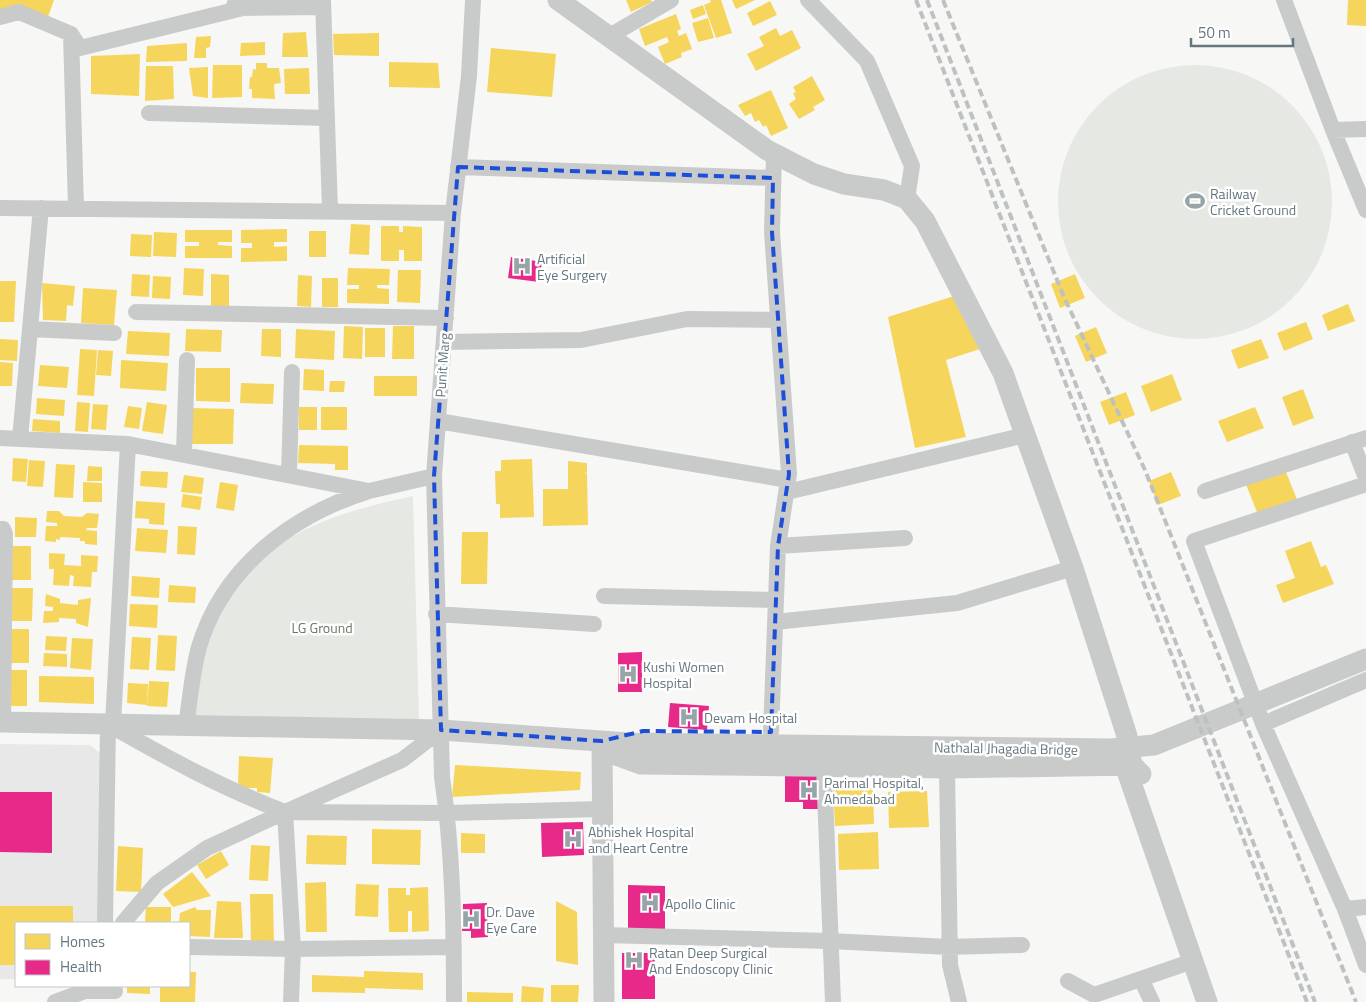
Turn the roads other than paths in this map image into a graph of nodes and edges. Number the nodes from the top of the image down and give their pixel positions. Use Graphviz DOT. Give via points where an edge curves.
graph roads {
  1 [pos="473,0"];
  2 [pos="558,0"];
  3 [pos="671,0"];
  4 [pos="808,0"];
  5 [pos="1284,0"];
  6 [pos="235,4"];
  7 [pos="323,4"];
  8 [pos="0,17"];
  9 [pos="71,34"];
  10 [pos="608,37"];
  11 [pos="149,113"];
  12 [pos="326,118"];
  13 [pos="1366,129"];
  14 [pos="1332,130"];
  15 [pos="774,153"];
  16 [pos="458,167"];
  17 [pos="773,178"];
  18 [pos="907,199"];
  19 [pos="0,208"];
  20 [pos="40,208"];
  21 [pos="76,208"];
  22 [pos="1366,210"];
  23 [pos="330,211"];
  24 [pos="453,213"];
  25 [pos="136,312"];
  26 [pos="446,318"];
  27 [pos="778,320"];
  28 [pos="30,329"];
  29 [pos="114,333"];
  30 [pos="444,342"];
  31 [pos="187,360"];
  32 [pos="292,372"];
  33 [pos="438,421"];
  34 [pos="1025,435"];
  35 [pos="0,438"];
  36 [pos="20,439"];
  37 [pos="1359,440"];
  38 [pos="128,444"];
  39 [pos="184,453"];
  40 [pos="289,474"];
  41 [pos="434,476"];
  42 [pos="1366,478"];
  43 [pos="1366,484"];
  44 [pos="788,486"];
  45 [pos="369,491"];
  46 [pos="1205,491"];
  47 [pos="0,528"];
  48 [pos="904,538"];
  49 [pos="778,546"];
  50 [pos="1073,568"];
  51 [pos="604,596"];
  52 [pos="776,600"];
  53 [pos="436,614"];
  54 [pos="775,622"];
  55 [pos="594,624"];
  56 [pos="1366,659"];
  57 [pos="1366,669"];
  58 [pos="1366,680"];
  59 [pos="1,722"];
  60 [pos="111,724"];
  61 [pos="1263,724"];
  62 [pos="186,726"];
  63 [pos="441,730"];
  64 [pos="771,732"];
  65 [pos="1127,736"];
  66 [pos="602,745"];
  67 [pos="629,747"];
  68 [pos="1132,765"];
  69 [pos="824,767"];
  70 [pos="947,768"];
  71 [pos="602,809"];
  72 [pos="285,812"];
  73 [pos="447,813"];
  74 [pos="1366,907"];
  75 [pos="1345,909"];
  76 [pos="105,922"];
  77 [pos="124,922"];
  78 [pos="603,935"];
  79 [pos="830,941"];
  80 [pos="1022,945"];
  81 [pos="190,947"];
  82 [pos="454,947"];
  83 [pos="949,947"];
  84 [pos="293,949"];
  85 [pos="1193,961"];
  86 [pos="1366,965"];
  87 [pos="1141,979"];
  88 [pos="1068,981"];
  89 [pos="115,993"];
  90 [pos="55,1002"];
  91 [pos="291,1002"];
  92 [pos="454,1002"];
  93 [pos="604,1002"];
  94 [pos="833,1002"];
  95 [pos="959,1002"];
  96 [pos="1152,1002"];
  97 [pos="1207,1002"];
  98 [pos="1220,1002"];
  1 -- 16 [label="street, Punit Marg" via="469,76"];
  2 -- 10 [label="street"];
  3 -- 10 [label="street"];
  4 -- 18 [label="street" via="866,61 912,166"];
  5 -- 14 [label="street"];
  6 -- 7 [label="street"];
  6 -- 9 [label="street" via="80,48"];
  7 -- 12 [label="street"];
  8 -- 9 [label="street" via="19,12"];
  9 -- 21 [label="street"];
  10 -- 15 [label="street"];
  11 -- 12 [label="street"];
  12 -- 23 [label="street"];
  13 -- 14 [label="street"];
  14 -- 22 [label="street"];
  15 -- 17 [label="street"];
  15 -- 18 [label="street" via="814,174 844,184 884,190"];
  16 -- 17 [label="street"];
  16 -- 24 [label="street, Punit Marg"];
  17 -- 27 [label="street" via="772,232"];
  18 -- 34 [label="street" via="925,221 1002,373"];
  19 -- 20 [label="street"];
  20 -- 21 [label="street"];
  20 -- 28 [label="street"];
  21 -- 23 [label="street"];
  23 -- 24 [label="street"];
  24 -- 26 [label="street, Punit Marg"];
  25 -- 26 [label="street"];
  26 -- 30 [label="street, Punit Marg"];
  27 -- 30 [label="street" via="687,319 580,340"];
  27 -- 44 [label="street"];
  28 -- 29 [label="street"];
  28 -- 36 [label="street"];
  30 -- 33 [label="street, Punit Marg"];
  31 -- 39 [label="street"];
  32 -- 40 [label="street"];
  33 -- 41 [label="street, Punit Marg"];
  33 -- 44 [label="street"];
  34 -- 44 [label="street"];
  34 -- 50 [label="street"];
  35 -- 36 [label="street"];
  36 -- 38 [label="street"];
  37 -- 42 [label="street"];
  37 -- 46 [label="street"];
  38 -- 39 [label="street"];
  38 -- 60 [label="street"];
  39 -- 40 [label="street"];
  40 -- 45 [label="street"];
  41 -- 45 [label="street"];
  41 -- 53 [label="street, Punit Marg"];
  43 -- 61 [label="street" via="1194,540"];
  44 -- 49 [label="street"];
  45 -- 62 [label="street" via="338,501 281,534 257,554 228,586 199,647"];
  47 -- 59 [label="street" via="5,534"];
  48 -- 49 [label="street"];
  49 -- 52 [label="street"];
  50 -- 54 [label="street" via="957,603"];
  50 -- 65 [label="street"];
  51 -- 52 [label="street"];
  52 -- 54 [label="street"];
  53 -- 55 [label="street"];
  53 -- 63 [label="street, Punit Marg"];
  54 -- 64 [label="street"];
  56 -- 67 [label="street, Nathalal Jhagadia Bridge" via="1154,745 1111,749"];
  57 -- 67 [label="street, Nathalal Jhagadia Bridge" via="1156,754 1111,758"];
  58 -- 61 [label="street"];
  59 -- 60 [label="street"];
  60 -- 62 [label="street"];
  60 -- 72 [label="street" via="194,773"];
  60 -- 76 [label="street"];
  61 -- 75 [label="street"];
  62 -- 63 [label="street"];
  63 -- 66 [label="street"];
  63 -- 72 [label="street" via="402,760"];
  63 -- 73 [label="street, Punit Marg"];
  64 -- 65 [label="street"];
  64 -- 66 [label="street" via="643,730"];
  65 -- 68 [label="street"];
  66 -- 67 [label="street"];
  66 -- 69 [label="street" via="641,764"];
  66 -- 71 [label="street"];
  68 -- 70 [label="street"];
  68 -- 85 [label="street" via="1128,774"];
  68 -- 98 [label="street" via="1140,773"];
  69 -- 70 [label="street"];
  69 -- 79 [label="street"];
  70 -- 83 [label="street"];
  71 -- 73 [label="street"];
  71 -- 78 [label="street"];
  72 -- 73 [label="street"];
  72 -- 77 [label="street" via="207,848 157,883"];
  72 -- 84 [label="street"];
  73 -- 82 [label="street, Punit Marg"];
  74 -- 75 [label="street"];
  75 -- 86 [label="street"];
  78 -- 79 [label="street"];
  78 -- 93 [label="street"];
  79 -- 83 [label="street"];
  79 -- 94 [label="street"];
  80 -- 83 [label="street"];
  81 -- 84 [label="street"];
  82 -- 84 [label="street"];
  82 -- 92 [label="street, Punit Marg"];
  83 -- 95 [label="street"];
  84 -- 91 [label="street"];
  85 -- 87 [label="street"];
  85 -- 97 [label="street"];
  87 -- 88 [label="street" via="1094,995"];
  87 -- 96 [label="street"];
  89 -- 90 [label="street" via="85,991"];
}
